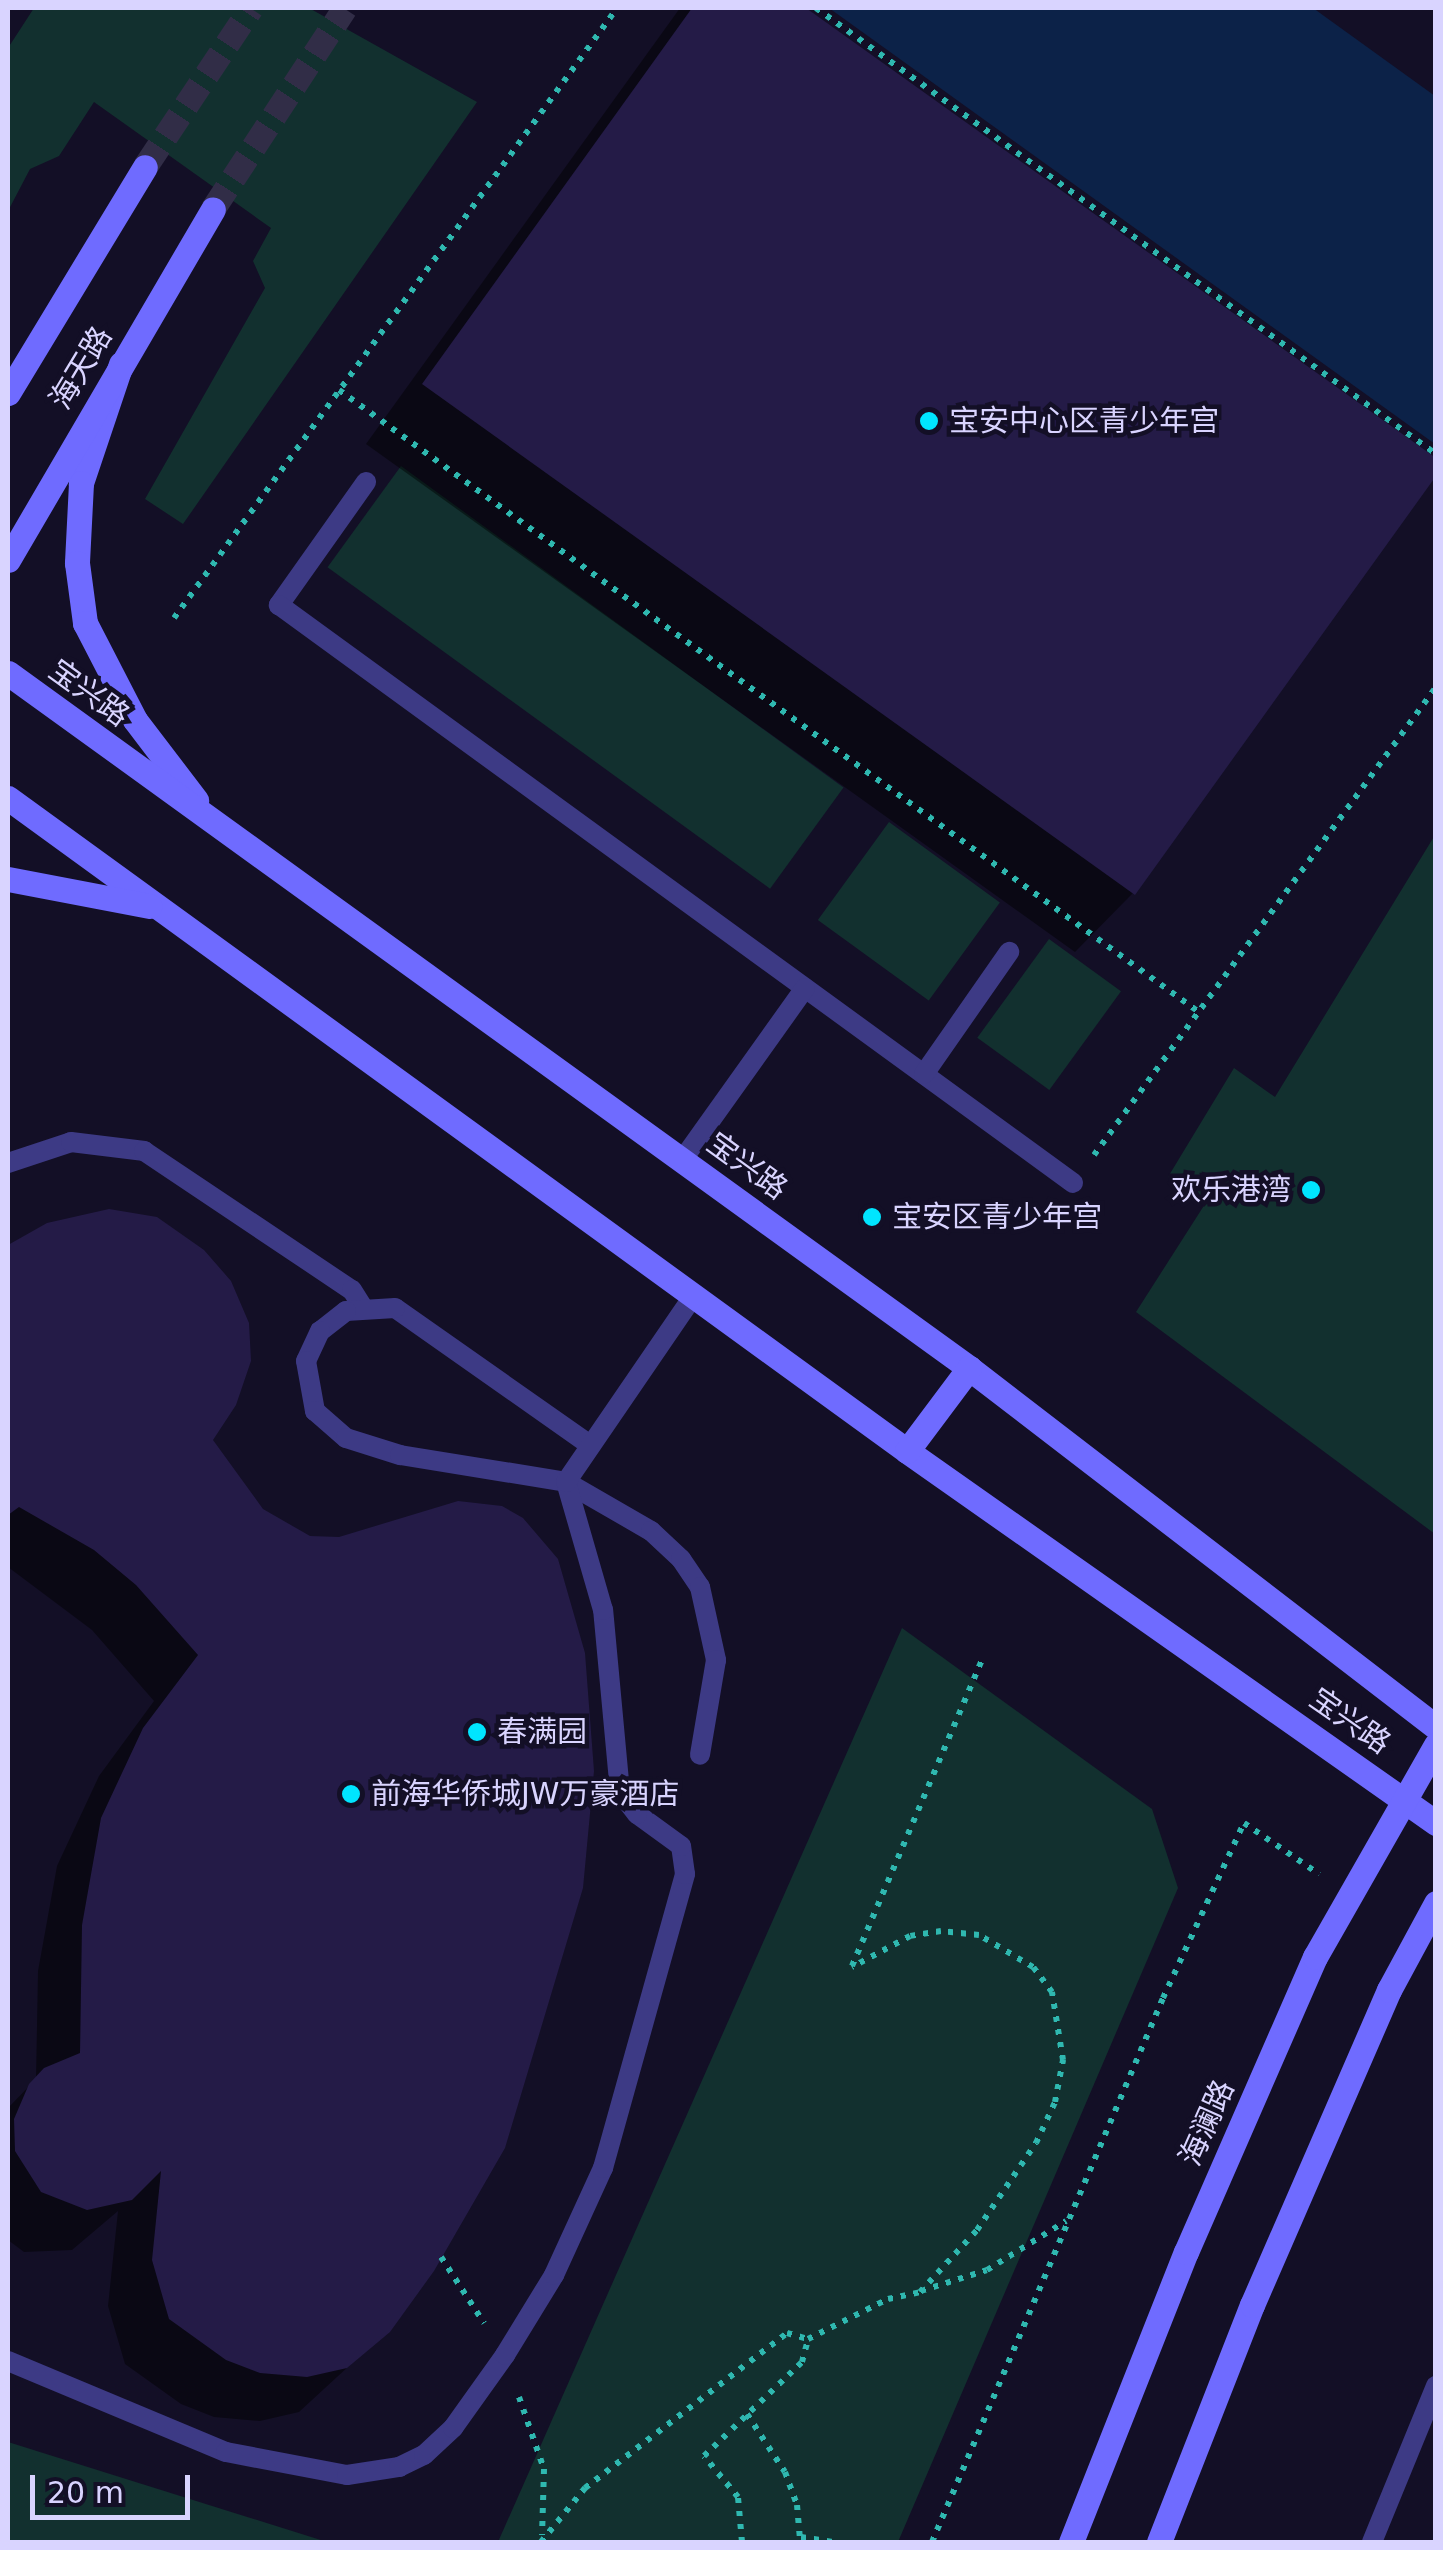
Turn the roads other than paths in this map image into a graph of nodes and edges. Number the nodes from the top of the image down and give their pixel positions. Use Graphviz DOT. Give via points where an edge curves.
graph roads {
  1 [pos="145,167"];
  2 [pos="212,209"];
  3 [pos="49,322"];
  4 [pos="8,360"];
  5 [pos="121,364"];
  6 [pos="8,393"];
  7 [pos="366,482"];
  8 [pos="8,560"];
  9 [pos="8,673"];
  10 [pos="8,798"];
  11 [pos="214,824"];
  12 [pos="8,880"];
  13 [pos="160,909"];
  14 [pos="1009,952"];
  15 [pos="805,988"];
  16 [pos="924,1074"];
  17 [pos="683,1159"];
  18 [pos="8,1162"];
  19 [pos="1073,1184"];
  20 [pos="694,1295"];
  21 [pos="362,1306"];
  22 [pos="969,1368"];
  23 [pos="590,1446"];
  24 [pos="907,1451"];
  25 [pos="566,1482"];
  26 [pos="1436,1728"];
  27 [pos="1436,1745"];
  28 [pos="700,1755"];
  29 [pos="1401,1797"];
  30 [pos="1436,1822"];
  31 [pos="1436,1903"];
  32 [pos="8,2361"];
  33 [pos="1436,2386"];
  34 [pos="1071,2542"];
  35 [pos="1159,2542"];
  36 [pos="1372,2542"];
  1 -- 3 [label="main road, 海天路"];
  2 -- 5 [label="main road, 海天路"];
  3 -- 4 [label="main road"];
  3 -- 6 [label="main road, 海天路"];
  5 -- 8 [label="main road, 海天路"];
  5 -- 11 [label="main road" via="81,484 77,563 85,624 135,720"];
  7 -- 15 [label="lane" via="279,605"];
  9 -- 11 [label="main road, 宝兴路"];
  10 -- 13 [label="main road, 宝兴路"];
  11 -- 17 [label="main road, 宝兴路"];
  12 -- 13 [label="main road"];
  13 -- 20 [label="main road, 宝兴路"];
  14 -- 16 [label="lane"];
  15 -- 16 [label="lane"];
  15 -- 17 [label="lane"];
  16 -- 19 [label="lane"];
  17 -- 22 [label="main road, 宝兴路"];
  18 -- 21 [label="lane" via="72,1142 144,1151 352,1290"];
  20 -- 23 [label="lane"];
  20 -- 24 [label="main road, 宝兴路"];
  21 -- 23 [label="lane" via="395,1308 412,1317"];
  21 -- 25 [label="lane" via="320,1331 306,1361 308,1396 326,1424 400,1455"];
  22 -- 24 [label="main road"];
  22 -- 26 [label="main road, 宝兴路"];
  23 -- 25 [label="lane"];
  24 -- 29 [label="main road, 宝兴路"];
  25 -- 28 [label="lane" via="650,1531 700,1586 716,1660"];
  25 -- 32 [label="lane" via="603,1610 620,1792 628,1806 681,1846 685,1874 602,2168 554,2275 505,2355 453,2428 424,2456 346,2475 226,2452"];
  27 -- 29 [label="main road, 海澜路"];
  29 -- 30 [label="main road, 宝兴路"];
  29 -- 34 [label="main road, 海澜路" via="1308,1974 1186,2252"];
  31 -- 35 [label="main road" via="1389,1990"];
  33 -- 36 [label="lane"];
}
